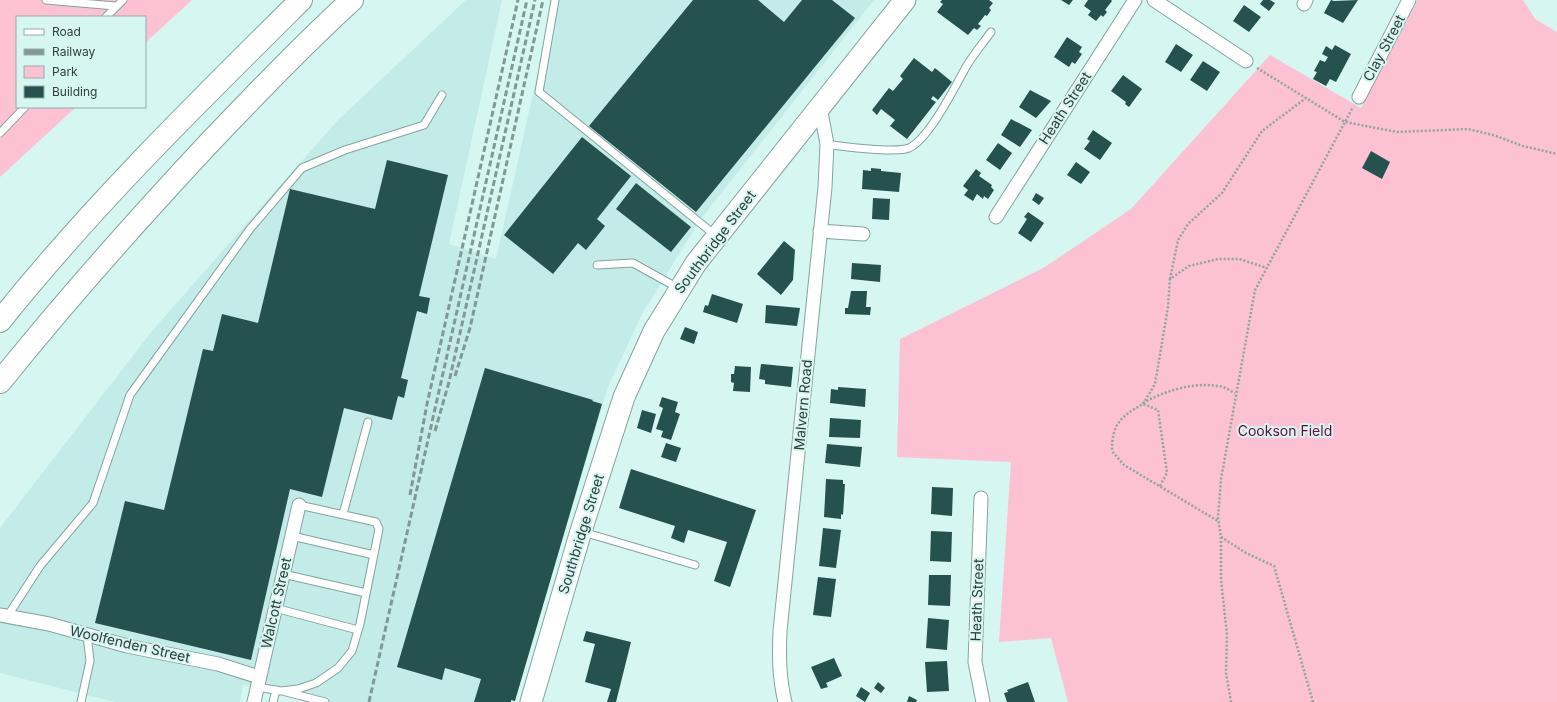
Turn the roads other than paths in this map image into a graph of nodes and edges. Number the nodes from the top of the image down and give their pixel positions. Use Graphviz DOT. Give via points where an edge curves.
graph roads {
  1 [pos="46,0"];
  2 [pos="123,0"];
  3 [pos="301,0"];
  4 [pos="352,0"];
  5 [pos="555,0"];
  6 [pos="905,0"];
  7 [pos="1135,0"];
  8 [pos="1154,0"];
  9 [pos="1409,0"];
  10 [pos="115,6"];
  11 [pos="107,16"];
  12 [pos="991,32"];
  13 [pos="1246,61"];
  14 [pos="442,95"];
  15 [pos="1359,97"];
  16 [pos="820,107"];
  17 [pos="24,108"];
  18 [pos="0,133"];
  19 [pos="827,144"];
  20 [pos="125,178"];
  21 [pos="996,216"];
  22 [pos="820,231"];
  23 [pos="863,234"];
  24 [pos="717,237"];
  25 [pos="597,265"];
  26 [pos="680,289"];
  27 [pos="0,302"];
  28 [pos="0,321"];
  29 [pos="0,382"];
  30 [pos="368,422"];
  31 [pos="981,498"];
  32 [pos="299,505"];
  33 [pos="342,514"];
  34 [pos="581,531"];
  35 [pos="292,536"];
  36 [pos="374,555"];
  37 [pos="695,565"];
  38 [pos="283,574"];
  39 [pos="366,593"];
  40 [pos="275,608"];
  41 [pos="4,616"];
  42 [pos="358,630"];
  43 [pos="87,635"];
  44 [pos="258,682"];
  45 [pos="278,691"];
  46 [pos="81,702"];
  47 [pos="254,702"];
  48 [pos="273,702"];
  49 [pos="325,702"];
  50 [pos="531,702"];
  51 [pos="785,702"];
  52 [pos="983,702"];
  1 -- 10 [label="lane"];
  2 -- 10 [label="lane"];
  3 -- 20 [label="highway"];
  4 -- 29 [label="highway" via="262,87 172,183 102,260"];
  5 -- 24 [label="lane" via="539,92"];
  6 -- 16 [label="main road, Southbridge Street"];
  7 -- 21 [label="street, Heath Street"];
  8 -- 13 [label="street"];
  9 -- 15 [label="street, Clay Street"];
  10 -- 11 [label="lane"];
  12 -- 19 [label="lane" via="919,142 907,149 854,148"];
  14 -- 41 [label="lane" via="424,125 345,150 302,168 250,229 130,395 93,503 40,566"];
  16 -- 19 [label="street, Malvern Road"];
  16 -- 24 [label="main road, Southbridge Street"];
  17 -- 18 [label="lane"];
  19 -- 22 [label="street, Malvern Road"];
  20 -- 27 [label="highway" via="27,268"];
  20 -- 28 [label="highway" via="33,280"];
  22 -- 23 [label="street"];
  22 -- 51 [label="street, Malvern Road" via="780,631 779,666"];
  24 -- 26 [label="main road, Southbridge Street" via="696,263"];
  25 -- 26 [label="lane" via="633,263"];
  26 -- 34 [label="main road, Southbridge Street" via="654,331 632,375"];
  30 -- 33 [label="lane"];
  31 -- 52 [label="street, Heath Street" via="975,662"];
  32 -- 33 [label="lane"];
  32 -- 35 [label="street, Walcott Street"];
  33 -- 36 [label="lane" via="376,522 379,525"];
  34 -- 37 [label="lane"];
  34 -- 50 [label="main road, Southbridge Street"];
  35 -- 36 [label="lane"];
  35 -- 38 [label="street, Walcott Street"];
  36 -- 39 [label="lane"];
  38 -- 39 [label="lane"];
  38 -- 40 [label="street, Walcott Street"];
  39 -- 42 [label="lane"];
  40 -- 42 [label="lane"];
  40 -- 44 [label="street, Walcott Street"];
  41 -- 43 [label="street, Woolfenden Street" via="49,624"];
  42 -- 45 [label="lane" via="352,651 338,668 316,683 298,689"];
  43 -- 44 [label="street, Woolfenden Street" via="127,646 218,664"];
  43 -- 46 [label="lane" via="90,662"];
  44 -- 45 [label="lane"];
  44 -- 47 [label="street, Walcott Street"];
  45 -- 48 [label="lane"];
  45 -- 49 [label="lane"];
}
